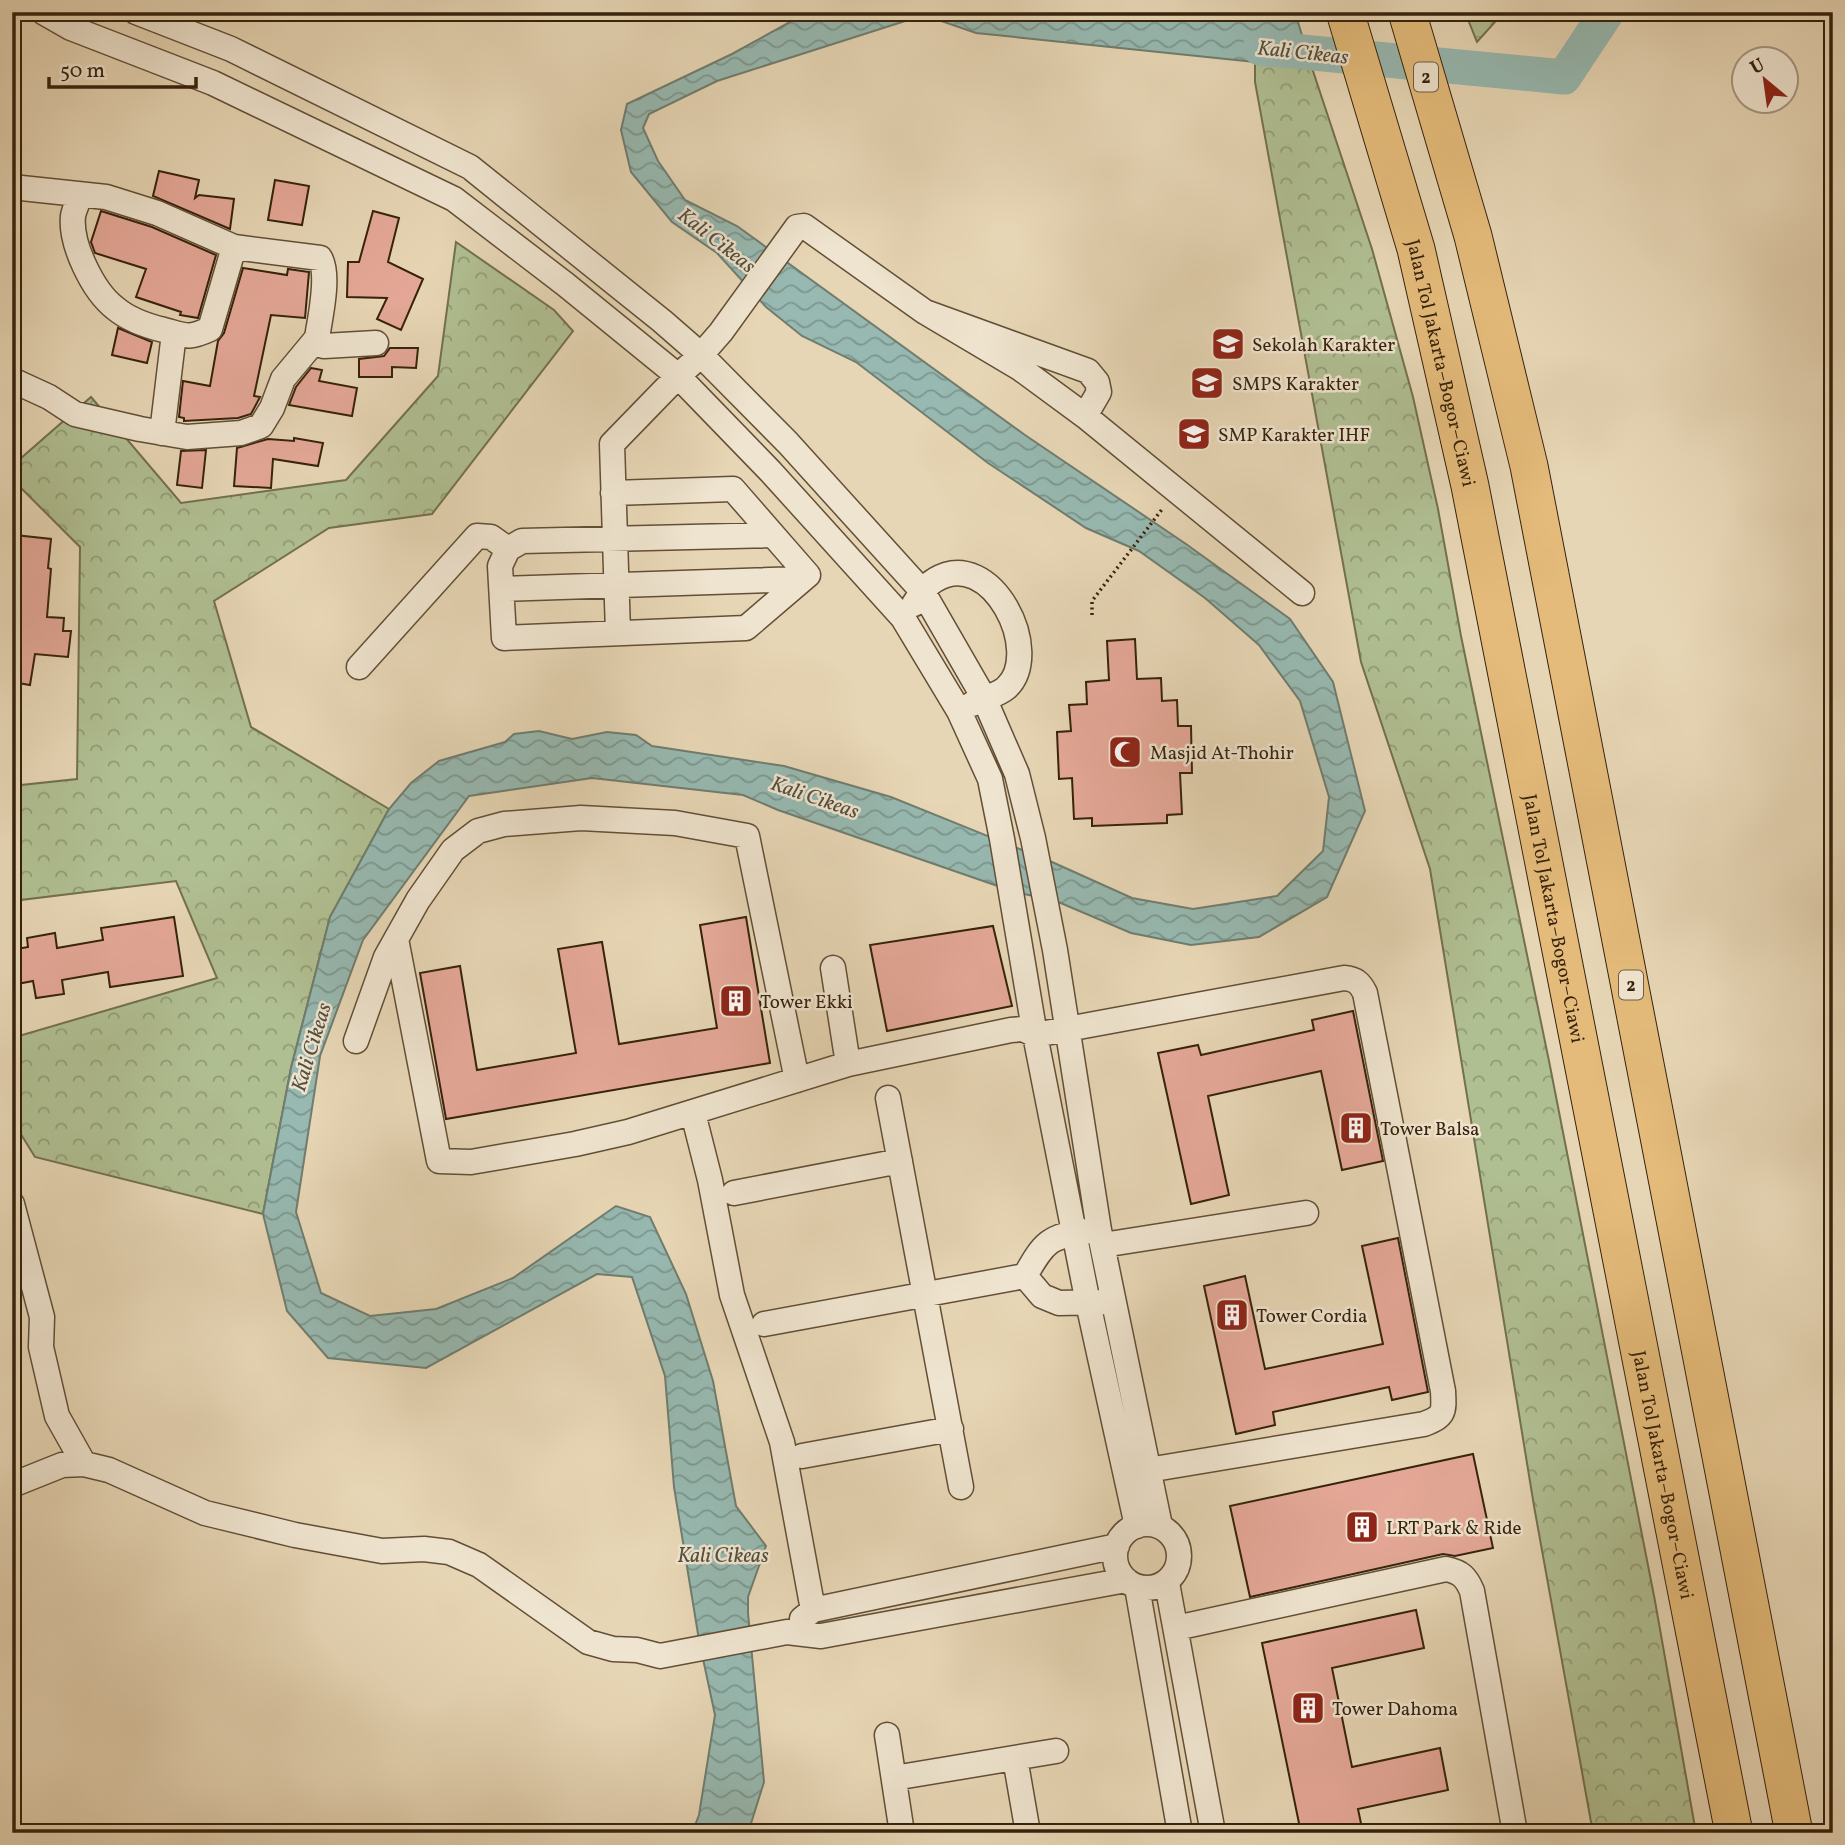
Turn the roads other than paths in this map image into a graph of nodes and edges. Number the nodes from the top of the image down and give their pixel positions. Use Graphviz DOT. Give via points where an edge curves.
graph roads {
  1 [pos="43,12"];
  2 [pos="136,12"];
  3 [pos="1345,12"];
  4 [pos="1407,12"];
  5 [pos="470,167"];
  6 [pos="12,187"];
  7 [pos="80,195"];
  8 [pos="454,199"];
  9 [pos="234,247"];
  10 [pos="925,312"];
  11 [pos="174,333"];
  12 [pos="317,338"];
  13 [pos="376,343"];
  14 [pos="701,355"];
  15 [pos="678,376"];
  16 [pos="12,380"];
  17 [pos="1085,416"];
  18 [pos="162,433"];
  19 [pos="788,443"];
  20 [pos="771,472"];
  21 [pos="613,493"];
  22 [pos="1168,502"];
  23 [pos="773,535"];
  24 [pos="615,539"];
  25 [pos="509,550"];
  26 [pos="803,579"];
  27 [pos="616,585"];
  28 [pos="502,589"];
  29 [pos="923,592"];
  30 [pos="1302,593"];
  31 [pos="903,618"];
  32 [pos="618,633"];
  33 [pos="359,667"];
  34 [pos="984,698"];
  35 [pos="959,711"];
  36 [pos="396,939"];
  37 [pos="833,968"];
  38 [pos="1066,1030"];
  39 [pos="1035,1035"];
  40 [pos="356,1041"];
  41 [pos="848,1064"];
  42 [pos="797,1080"];
  43 [pos="888,1098"];
  44 [pos="693,1113"];
  45 [pos="900,1161"];
  46 [pos="734,1193"];
  47 [pos="12,1204"];
  48 [pos="1306,1213"];
  49 [pos="1074,1233"];
  50 [pos="1101,1237"];
  51 [pos="1025,1276"];
  52 [pos="925,1294"];
  53 [pos="1115,1301"];
  54 [pos="1088,1303"];
  55 [pos="764,1324"];
  56 [pos="951,1429"];
  57 [pos="802,1456"];
  58 [pos="84,1464"];
  59 [pos="1148,1470"];
  60 [pos="12,1485"];
  61 [pos="961,1487"];
  62 [pos="1148,1526"];
  63 [pos="1116,1546"];
  64 [pos="1167,1583"];
  65 [pos="1132,1584"];
  66 [pos="813,1610"];
  67 [pos="1176,1628"];
  68 [pos="781,1633"];
  69 [pos="887,1735"];
  70 [pos="1056,1751"];
  71 [pos="1015,1758"];
  72 [pos="894,1778"];
  73 [pos="902,1833"];
  74 [pos="1028,1833"];
  75 [pos="1180,1833"];
  76 [pos="1213,1833"];
  77 [pos="1515,1833"];
  78 [pos="1734,1833"];
  79 [pos="1794,1833"];
  1 -- 8 [label="street" via="71,28 213,83"];
  2 -- 5 [label="street" via="230,49"];
  3 -- 78 [label="highway, Jalan Tol Jakarta–Bogor–Ciawi" via="1416,249 1470,486"];
  4 -- 79 [label="highway, 2" via="1472,236 1529,466"];
  5 -- 8 [label="street"];
  5 -- 14 [label="street"];
  6 -- 7 [label="street"];
  7 -- 9 [label="street" via="135,205"];
  7 -- 11 [label="street" via="73,217 75,236 92,279 113,307 137,322"];
  8 -- 15 [label="street"];
  9 -- 11 [label="street" via="210,329 191,337"];
  9 -- 12 [label="street" via="320,258 324,280"];
  10 -- 14 [label="street" via="804,226 797,227"];
  10 -- 17 [label="street" via="1021,369"];
  10 -- 17 [label="street" via="1088,371 1099,392"];
  11 -- 18 [label="street"];
  12 -- 13 [label="street" via="324,346"];
  12 -- 18 [label="street" via="283,379 261,426 218,435"];
  14 -- 15 [label="street"];
  14 -- 19 [label="street"];
  15 -- 20 [label="street"];
  15 -- 21 [label="street" via="612,444"];
  16 -- 18 [label="street" via="75,414"];
  17 -- 22 [label="street"];
  17 -- 30 [label="street"];
  19 -- 20 [label="street"];
  19 -- 29 [label="street"];
  20 -- 31 [label="street"];
  21 -- 23 [label="street" via="733,489"];
  21 -- 24 [label="street"];
  23 -- 24 [label="street"];
  23 -- 26 [label="street" via="808,575"];
  24 -- 25 [label="street" via="522,541"];
  24 -- 27 [label="street"];
  25 -- 28 [label="street" via="500,566"];
  25 -- 33 [label="street" via="491,537 477,536"];
  26 -- 27 [label="street"];
  26 -- 32 [label="street" via="746,628"];
  27 -- 28 [label="street"];
  27 -- 32 [label="street"];
  28 -- 32 [label="street" via="504,638"];
  29 -- 31 [label="street"];
  29 -- 34 [label="street"];
  29 -- 34 [label="street" via="934,580 955,572 974,575 1006,607 1017,632 1014,676 1005,689"];
  31 -- 35 [label="street"];
  34 -- 35 [label="street"];
  34 -- 38 [label="street" via="1017,774 1033,838"];
  35 -- 39 [label="street" via="990,779"];
  36 -- 40 [label="street"];
  36 -- 42 [label="street" via="453,850 478,831 504,824 581,818 675,823 747,836"];
  36 -- 44 [label="street" via="439,1161 471,1162 575,1144"];
  37 -- 41 [label="street"];
  38 -- 39 [label="street"];
  38 -- 50 [label="street"];
  38 -- 59 [label="street" via="1344,978 1360,984 1440,1378 1444,1409 1437,1419 1424,1424"];
  39 -- 41 [label="street" via="1011,1030"];
  39 -- 49 [label="street"];
  41 -- 42 [label="street"];
  42 -- 44 [label="street"];
  43 -- 45 [label="street"];
  44 -- 66 [label="street" via="732,1295 782,1442"];
  45 -- 46 [label="street"];
  45 -- 52 [label="street"];
  47 -- 58 [label="street" via="42,1317 41,1347 57,1416"];
  48 -- 50 [label="street"];
  49 -- 50 [label="street"];
  49 -- 51 [label="street" via="1059,1236 1039,1250"];
  49 -- 54 [label="street"];
  50 -- 53 [label="street"];
  51 -- 52 [label="street"];
  51 -- 54 [label="street" via="1042,1296 1059,1303"];
  52 -- 55 [label="street"];
  52 -- 56 [label="street"];
  53 -- 54 [label="street"];
  53 -- 59 [label="street"];
  54 -- 62 [label="street"];
  56 -- 57 [label="street"];
  56 -- 61 [label="street"];
  58 -- 60 [label="street" via="62,1465"];
  58 -- 68 [label="street" via="109,1470 205,1513 295,1535 382,1550 449,1552 479,1565 588,1642 613,1649 660,1656"];
  59 -- 62 [label="street"];
  62 -- 63 [label="street" via="1128,1531"];
  62 -- 64 [label="street" via="1173,1536 1180,1552 1178,1569"];
  63 -- 65 [label="street" via="1118,1570"];
  63 -- 66 [label="street"];
  64 -- 65 [label="street" via="1153,1589"];
  64 -- 67 [label="street"];
  65 -- 68 [label="street" via="821,1636"];
  65 -- 75 [label="street"];
  66 -- 68 [label="street"];
  67 -- 76 [label="street"];
  67 -- 77 [label="street" via="1446,1569 1458,1572 1472,1591"];
  69 -- 72 [label="street"];
  70 -- 71 [label="street"];
  71 -- 72 [label="street"];
  71 -- 74 [label="street"];
  72 -- 73 [label="street"];
}
